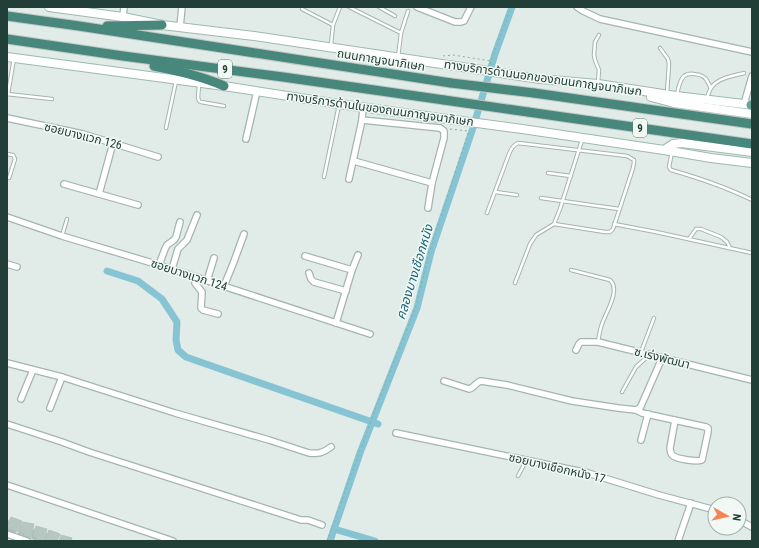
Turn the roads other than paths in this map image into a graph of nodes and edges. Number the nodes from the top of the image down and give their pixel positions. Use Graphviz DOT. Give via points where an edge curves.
graph roads {
  1 [pos="49,7"];
  2 [pos="124,7"];
  3 [pos="182,7"];
  4 [pos="340,7"];
  5 [pos="349,7"];
  6 [pos="379,7"];
  7 [pos="417,7"];
  8 [pos="471,7"];
  9 [pos="577,7"];
  10 [pos="355,8"];
  11 [pos="80,9"];
  12 [pos="302,9"];
  13 [pos="408,11"];
  14 [pos="7,16"];
  15 [pos="395,16"];
  16 [pos="123,17"];
  17 [pos="162,25"];
  18 [pos="333,25"];
  19 [pos="79,26"];
  20 [pos="180,27"];
  21 [pos="401,33"];
  22 [pos="599,35"];
  23 [pos="7,39"];
  24 [pos="331,48"];
  25 [pos="660,48"];
  26 [pos="752,52"];
  27 [pos="123,56"];
  28 [pos="10,57"];
  29 [pos="398,58"];
  30 [pos="744,73"];
  31 [pos="752,76"];
  32 [pos="176,80"];
  33 [pos="200,83"];
  34 [pos="598,84"];
  35 [pos="224,86"];
  36 [pos="711,88"];
  37 [pos="625,89"];
  38 [pos="257,91"];
  39 [pos="8,94"];
  40 [pos="667,95"];
  41 [pos="676,96"];
  42 [pos="52,99"];
  43 [pos="706,100"];
  44 [pos="339,104"];
  45 [pos="750,105"];
  46 [pos="224,106"];
  47 [pos="363,107"];
  48 [pos="752,114"];
  49 [pos="7,118"];
  50 [pos="362,120"];
  51 [pos="752,124"];
  52 [pos="166,128"];
  53 [pos="583,138"];
  54 [pos="246,139"];
  55 [pos="113,143"];
  56 [pos="752,144"];
  57 [pos="579,150"];
  58 [pos="668,150"];
  59 [pos="752,152"];
  60 [pos="7,154"];
  61 [pos="158,157"];
  62 [pos="354,161"];
  63 [pos="752,163"];
  64 [pos="548,173"];
  65 [pos="571,176"];
  66 [pos="324,177"];
  67 [pos="9,178"];
  68 [pos="349,179"];
  69 [pos="432,183"];
  70 [pos="64,184"];
  71 [pos="495,192"];
  72 [pos="99,194"];
  73 [pos="517,195"];
  74 [pos="541,198"];
  75 [pos="752,200"];
  76 [pos="563,201"];
  77 [pos="138,205"];
  78 [pos="428,208"];
  79 [pos="619,209"];
  80 [pos="487,213"];
  81 [pos="197,215"];
  82 [pos="7,217"];
  83 [pos="67,219"];
  84 [pos="180,222"];
  85 [pos="554,224"];
  86 [pos="614,224"];
  87 [pos="244,234"];
  88 [pos="62,236"];
  89 [pos="689,239"];
  90 [pos="730,248"];
  91 [pos="752,253"];
  92 [pos="358,255"];
  93 [pos="305,256"];
  94 [pos="214,258"];
  95 [pos="7,264"];
  96 [pos="159,265"];
  97 [pos="17,267"];
  98 [pos="172,269"];
  99 [pos="352,270"];
  100 [pos="571,270"];
  101 [pos="309,273"];
  102 [pos="196,277"];
  103 [pos="207,280"];
  104 [pos="515,283"];
  105 [pos="224,286"];
  106 [pos="346,291"];
  107 [pos="218,314"];
  108 [pos="654,318"];
  109 [pos="336,323"];
  110 [pos="370,334"];
  111 [pos="598,342"];
  112 [pos="576,350"];
  113 [pos="641,353"];
  114 [pos="649,355"];
  115 [pos="662,358"];
  116 [pos="7,362"];
  117 [pos="33,370"];
  118 [pos="62,378"];
  119 [pos="752,380"];
  120 [pos="444,381"];
  121 [pos="622,392"];
  122 [pos="21,399"];
  123 [pos="50,408"];
  124 [pos="636,410"];
  125 [pos="648,414"];
  126 [pos="675,420"];
  127 [pos="7,424"];
  128 [pos="396,433"];
  129 [pos="641,440"];
  130 [pos="331,447"];
  131 [pos="527,460"];
  132 [pos="518,476"];
  133 [pos="7,485"];
  134 [pos="691,503"];
  135 [pos="707,508"];
  136 [pos="322,525"];
  137 [pos="9,537"];
  138 [pos="27,541"];
  139 [pos="173,541"];
  140 [pos="678,541"];
  1 -- 11 [label="main road, ทางบริการด้านนอกของถนนกาญจนาภิเษก"];
  2 -- 16 [label="street"];
  3 -- 20 [label="street"];
  4 -- 18 [label="lane"];
  5 -- 10 [label="lane"];
  6 -- 15 [label="lane"];
  7 -- 8 [label="street" via="461,22"];
  9 -- 26 [label="street" via="600,19"];
  10 -- 21 [label="lane"];
  11 -- 16 [label="main road, ทางบริการด้านนอกของถนนกาญจนาภิเษก"];
  12 -- 18 [label="lane"];
  13 -- 21 [label="lane"];
  14 -- 19 [label="highway, ถนนกาญจนาภิเษก / 9"];
  16 -- 17 [label="main road, ทางบริการด้านนอกของถนนกาญจนาภิเษก"];
  17 -- 19 [label="highway"];
  17 -- 20 [label="main road, ทางบริการด้านนอกของถนนกาญจนาภิเษก"];
  18 -- 24 [label="lane"];
  19 -- 51 [label="highway, ถนนกาญจนาภิเษก / 9, bridge"];
  20 -- 24 [label="main road, ทางบริการด้านนอกของถนนกาญจนาภิเษก"];
  21 -- 29 [label="lane"];
  22 -- 34 [label="lane" via="595,42 594,55 599,70"];
  23 -- 27 [label="highway, 9"];
  24 -- 29 [label="main road, ทางบริการด้านนอกของถนนกาญจนาภิเษก"];
  25 -- 40 [label="lane" via="669,64"];
  27 -- 35 [label="highway" via="136,62 209,79"];
  27 -- 56 [label="highway, 9, bridge"];
  28 -- 32 [label="main road, ทางบริการด้านในของถนนกาญจนาภิเษก"];
  28 -- 39 [label="lane"];
  29 -- 34 [label="main road, ทางบริการด้านนอกของถนนกาญจนาภิเษก, bridge" via="540,79"];
  30 -- 36 [label="lane" via="720,80"];
  31 -- 45 [label="street"];
  32 -- 33 [label="main road, ทางบริการด้านในของถนนกาญจนาภิเษก"];
  32 -- 52 [label="lane"];
  33 -- 35 [label="main road, ทางบริการด้านในของถนนกาญจนาภิเษก"];
  33 -- 46 [label="lane" via="199,100"];
  34 -- 37 [label="main road, ทางบริการด้านนอกของถนนกาญจนาภิเษก"];
  35 -- 38 [label="main road, ทางบริการด้านในของถนนกาญจนาภิเษก"];
  36 -- 41 [label="lane" via="706,78 690,74 682,80"];
  36 -- 43 [label="lane"];
  37 -- 40 [label="main road, ทางบริการด้านนอกของถนนกาญจนาภิเษก"];
  37 -- 48 [label="main road" via="674,103"];
  38 -- 44 [label="main road, ทางบริการด้านในของถนนกาญจนาภิเษก"];
  38 -- 54 [label="street"];
  39 -- 42 [label="lane"];
  40 -- 41 [label="main road, ทางบริการด้านนอกของถนนกาญจนาภิเษก"];
  41 -- 43 [label="main road, ทางบริการด้านนอกของถนนกาญจนาภิเษก"];
  43 -- 45 [label="main road, ทางบริการด้านนอกของถนนกาญจนาภิเษก"];
  44 -- 47 [label="main road, ทางบริการด้านในของถนนกาญจนาภิเษก"];
  44 -- 66 [label="lane"];
  47 -- 50 [label="street"];
  47 -- 53 [label="main road, ทางบริการด้านในของถนนกาญจนาภิเษก, bridge"];
  49 -- 55 [label="street, ซอยบางแวก 126"];
  50 -- 62 [label="street"];
  50 -- 69 [label="street" via="440,128 444,132 444,138"];
  53 -- 57 [label="lane"];
  53 -- 58 [label="main road, ทางบริการด้านในของถนนกาญจนาภิเษก"];
  55 -- 61 [label="street, ซอยบางแวก 126"];
  55 -- 72 [label="street"];
  57 -- 65 [label="lane"];
  57 -- 71 [label="lane" via="514,144"];
  57 -- 79 [label="lane" via="627,156 634,160"];
  58 -- 59 [label="main road" via="673,144 682,143"];
  58 -- 63 [label="main road, ทางบริการด้านในของถนนกาญจนาภิเษก"];
  58 -- 75 [label="lane" via="671,170 703,179"];
  60 -- 67 [label="lane" via="13,155 15,159"];
  62 -- 68 [label="street"];
  62 -- 69 [label="street"];
  64 -- 65 [label="lane"];
  65 -- 76 [label="lane"];
  69 -- 78 [label="street"];
  70 -- 72 [label="street"];
  71 -- 73 [label="lane"];
  71 -- 80 [label="lane"];
  72 -- 77 [label="street"];
  74 -- 76 [label="lane"];
  76 -- 79 [label="lane"];
  76 -- 85 [label="lane"];
  79 -- 86 [label="lane"];
  81 -- 98 [label="street" via="187,240 178,249"];
  82 -- 88 [label="street, ซอยบางแวก 124"];
  83 -- 88 [label="lane"];
  84 -- 96 [label="street" via="176,237 167,245"];
  85 -- 86 [label="lane" via="610,232"];
  85 -- 104 [label="lane" via="536,235 530,244"];
  86 -- 89 [label="lane"];
  87 -- 105 [label="street"];
  88 -- 96 [label="street, ซอยบางแวก 124"];
  89 -- 90 [label="lane"];
  89 -- 90 [label="lane" via="696,229 701,229 724,240"];
  90 -- 91 [label="lane"];
  92 -- 99 [label="street"];
  93 -- 99 [label="street"];
  94 -- 103 [label="street"];
  95 -- 97 [label="street"];
  96 -- 98 [label="street, ซอยบางแวก 124"];
  98 -- 102 [label="street, ซอยบางแวก 124"];
  99 -- 106 [label="street"];
  100 -- 111 [label="lane" via="614,283 614,295 601,325"];
  101 -- 106 [label="street" via="314,282"];
  102 -- 103 [label="street, ซอยบางแวก 124"];
  102 -- 107 [label="street" via="195,283 202,292 201,308"];
  103 -- 105 [label="street, ซอยบางแวก 124"];
  105 -- 109 [label="street, ซอยบางแวก 124"];
  106 -- 109 [label="street"];
  108 -- 113 [label="lane"];
  109 -- 110 [label="street, ซอยบางแวก 124"];
  111 -- 112 [label="street, ซ.เร่งพัฒนา" via="581,342"];
  111 -- 113 [label="street, ซ.เร่งพัฒนา"];
  113 -- 114 [label="street, ซ.เร่งพัฒนา"];
  114 -- 115 [label="street, ซ.เร่งพัฒนา"];
  114 -- 121 [label="lane" via="636,367"];
  115 -- 119 [label="street, ซ.เร่งพัฒนา"];
  115 -- 124 [label="street" via="640,408"];
  116 -- 117 [label="street"];
  117 -- 118 [label="street"];
  117 -- 122 [label="street"];
  118 -- 123 [label="street"];
  118 -- 130 [label="street" via="308,453 321,453"];
  120 -- 124 [label="street" via="469,389 481,381 572,401"];
  124 -- 125 [label="street"];
  125 -- 126 [label="street"];
  125 -- 129 [label="street"];
  126 -- 126 [label="street" via="670,448 672,455 696,462 702,460 708,428"];
  127 -- 136 [label="street"];
  128 -- 131 [label="street, ซอยบางเชือกหนัง 17"];
  131 -- 132 [label="lane"];
  131 -- 134 [label="street, ซอยบางเชือกหนัง 17" via="588,473"];
  133 -- 139 [label="street"];
  134 -- 135 [label="street, ซอยบางเชือกหนัง 17"];
  134 -- 140 [label="street"];
  137 -- 138 [label="street"];
}
